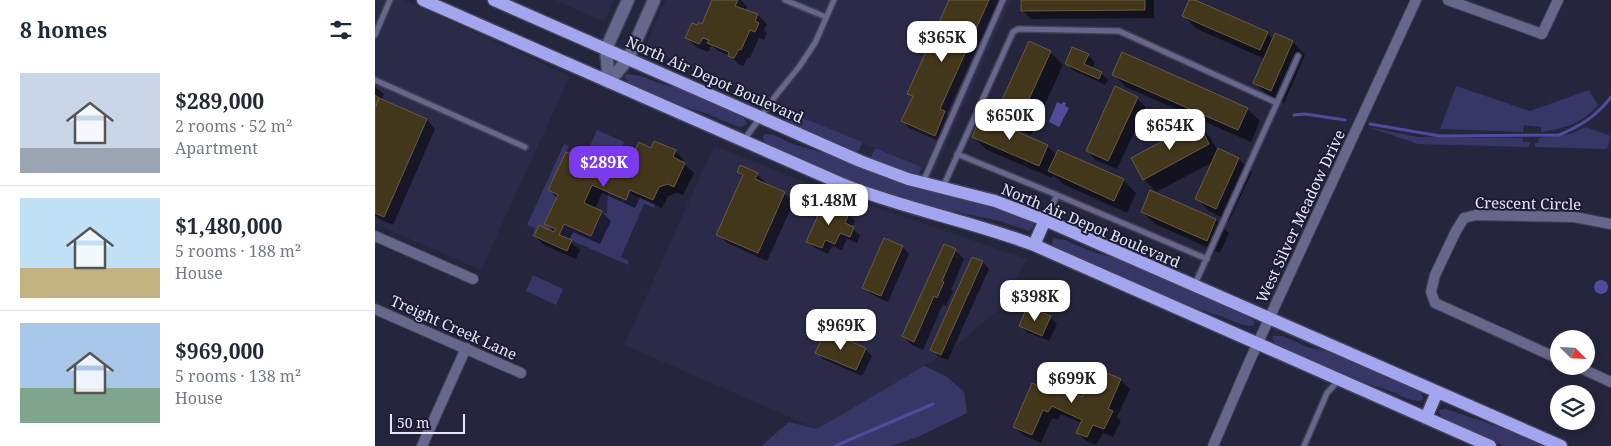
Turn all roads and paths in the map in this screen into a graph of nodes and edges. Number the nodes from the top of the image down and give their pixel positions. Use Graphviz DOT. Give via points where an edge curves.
graph roads {
  1 [pos="390,0"];
  2 [pos="423,0"];
  3 [pos="494,0"];
  4 [pos="628,0"];
  5 [pos="654,0"];
  6 [pos="785,0"];
  7 [pos="834,0"];
  8 [pos="1003,0"];
  9 [pos="1416,0"];
  10 [pos="1448,0"];
  11 [pos="1558,0"];
  12 [pos="826,17"];
  13 [pos="375,35"];
  14 [pos="606,49"];
  15 [pos="1298,56"];
  16 [pos="628,59"];
  17 [pos="375,80"];
  18 [pos="609,82"];
  19 [pos="1277,103"];
  20 [pos="760,117"];
  21 [pos="743,141"];
  22 [pos="525,148"];
  23 [pos="957,154"];
  24 [pos="922,183"];
  25 [pos="943,187"];
  26 [pos="1057,195"];
  27 [pos="1045,220"];
  28 [pos="1611,224"];
  29 [pos="375,236"];
  30 [pos="1034,246"];
  31 [pos="1207,260"];
  32 [pos="473,279"];
  33 [pos="1195,286"];
  34 [pos="375,309"];
  35 [pos="1269,318"];
  36 [pos="1258,344"];
  37 [pos="465,348"];
  38 [pos="1550,355"];
  39 [pos="521,373"];
  40 [pos="1595,375"];
  41 [pos="1339,380"];
  42 [pos="1611,382"];
  43 [pos="1437,392"];
  44 [pos="1426,418"];
  45 [pos="422,446"];
  46 [pos="1213,446"];
  47 [pos="1304,446"];
  48 [pos="1490,446"];
  49 [pos="1561,446"];
  1 -- 13 [label="lane"];
  2 -- 18 [label="main road"];
  3 -- 14 [label="main road, North Air Depot Boulevard"];
  4 -- 14 [label="street"];
  5 -- 16 [label="street"];
  6 -- 12 [label="lane"];
  7 -- 12 [label="lane"];
  8 -- 24 [label="lane"];
  9 -- 35 [label="street, West Silver Meadow Drive"];
  10 -- 11 [label="street" via="1542,34"];
  12 -- 20 [label="lane" via="799,67"];
  14 -- 16 [label="main road, North Air Depot Boulevard"];
  14 -- 18 [label="street"];
  15 -- 19 [label="lane"];
  16 -- 18 [label="street"];
  16 -- 20 [label="main road, North Air Depot Boulevard"];
  17 -- 22 [label="lane"];
  18 -- 21 [label="main road"];
  19 -- 23 [label="lane" via="1119,31 1018,29 1013,32"];
  19 -- 31 [label="lane"];
  20 -- 21 [label="lane"];
  20 -- 24 [label="main road, North Air Depot Boulevard" via="860,161"];
  21 -- 30 [label="main road" via="871,196 976,225"];
  23 -- 25 [label="lane"];
  23 -- 26 [label="lane"];
  24 -- 25 [label="main road, North Air Depot Boulevard"];
  25 -- 27 [label="main road, North Air Depot Boulevard" via="995,201"];
  26 -- 27 [label="lane"];
  26 -- 31 [label="lane"];
  27 -- 30 [label="main road"];
  27 -- 33 [label="main road, North Air Depot Boulevard"];
  28 -- 38 [label="street, Crescent Circle" via="1574,217 1476,215 1464,218 1435,275 1431,292 1435,303"];
  29 -- 32 [label="street"];
  30 -- 36 [label="main road"];
  31 -- 33 [label="lane"];
  33 -- 35 [label="main road, North Air Depot Boulevard"];
  34 -- 37 [label="street, Treight Creek Lane"];
  35 -- 36 [label="street, West Silver Meadow Drive"];
  35 -- 43 [label="main road, North Air Depot Boulevard"];
  36 -- 41 [label="main road"];
  36 -- 46 [label="street, West Silver Meadow Drive"];
  37 -- 39 [label="street, Treight Creek Lane"];
  37 -- 45 [label="street"];
  40 -- 42 [label="street"];
  41 -- 44 [label="main road"];
  41 -- 47 [label="lane" via="1327,393"];
  43 -- 44 [label="main road"];
  43 -- 49 [label="main road, North Air Depot Boulevard"];
  44 -- 48 [label="main road"];
}
